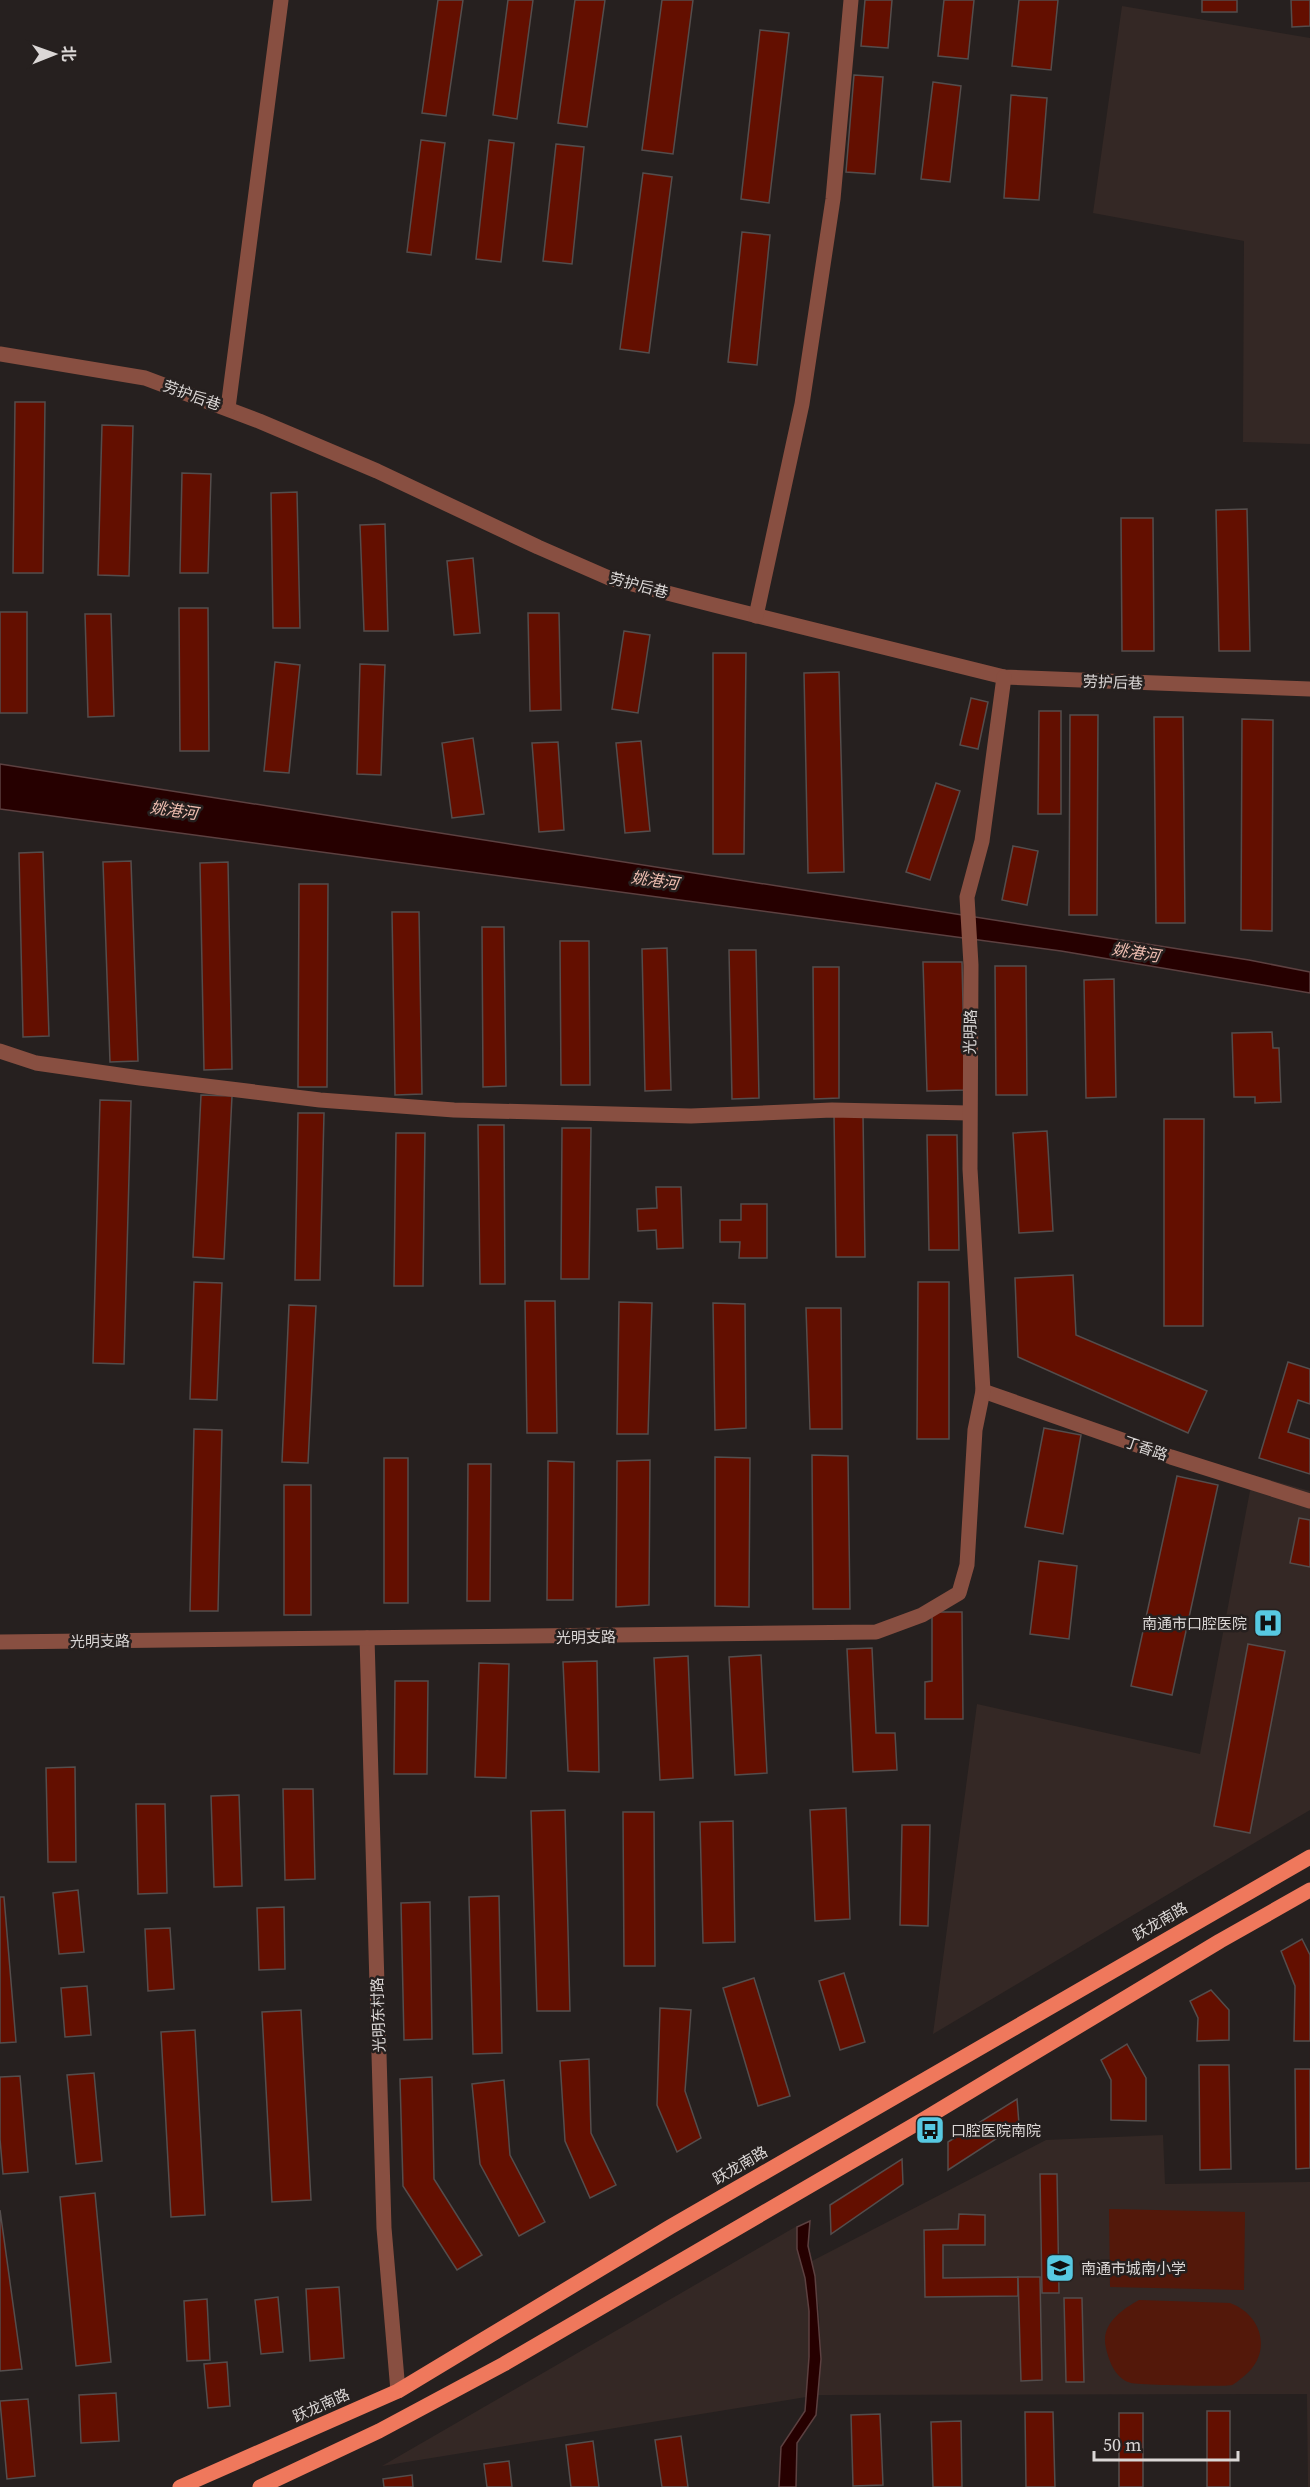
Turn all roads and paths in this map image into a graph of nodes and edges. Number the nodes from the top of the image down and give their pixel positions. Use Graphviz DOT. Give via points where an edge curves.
graph roads {
  1 [pos="281,0"];
  2 [pos="851,0"];
  3 [pos="0,354"];
  4 [pos="228,408"];
  5 [pos="756,616"];
  6 [pos="1004,677"];
  7 [pos="1310,689"];
  8 [pos="0,1051"];
  9 [pos="969,1113"];
  10 [pos="983,1391"];
  11 [pos="1310,1501"];
  12 [pos="366,1638"];
  13 [pos="0,1642"];
  14 [pos="1310,1857"];
  15 [pos="1310,1890"];
  16 [pos="398,2391"];
  17 [pos="180,2487"];
  18 [pos="261,2487"];
  1 -- 4 [label="street"];
  2 -- 5 [label="street" via="833,198 802,404"];
  3 -- 4 [label="street, 劳护后巷" via="145,378"];
  4 -- 5 [label="street, 劳护后巷" via="377,471 609,578"];
  5 -- 6 [label="street, 劳护后巷"];
  6 -- 7 [label="street, 劳护后巷"];
  6 -- 9 [label="street, 光明路" via="982,841 967,897"];
  8 -- 9 [label="street" via="36,1064 140,1078 320,1100 453,1110 691,1116 832,1110"];
  9 -- 10 [label="street, 光明路"];
  10 -- 11 [label="street, 丁香路"];
  10 -- 12 [label="street, 光明支路" via="975,1430 967,1566 959,1593 922,1615 876,1632"];
  12 -- 13 [label="street, 光明支路"];
  12 -- 16 [label="street, 光明东村路" via="384,2228"];
  14 -- 16 [label="main road, 跃龙南路" via="680,2221"];
  15 -- 18 [label="main road" via="504,2364 379,2431"];
  16 -- 17 [label="main road, 跃龙南路"];
}
